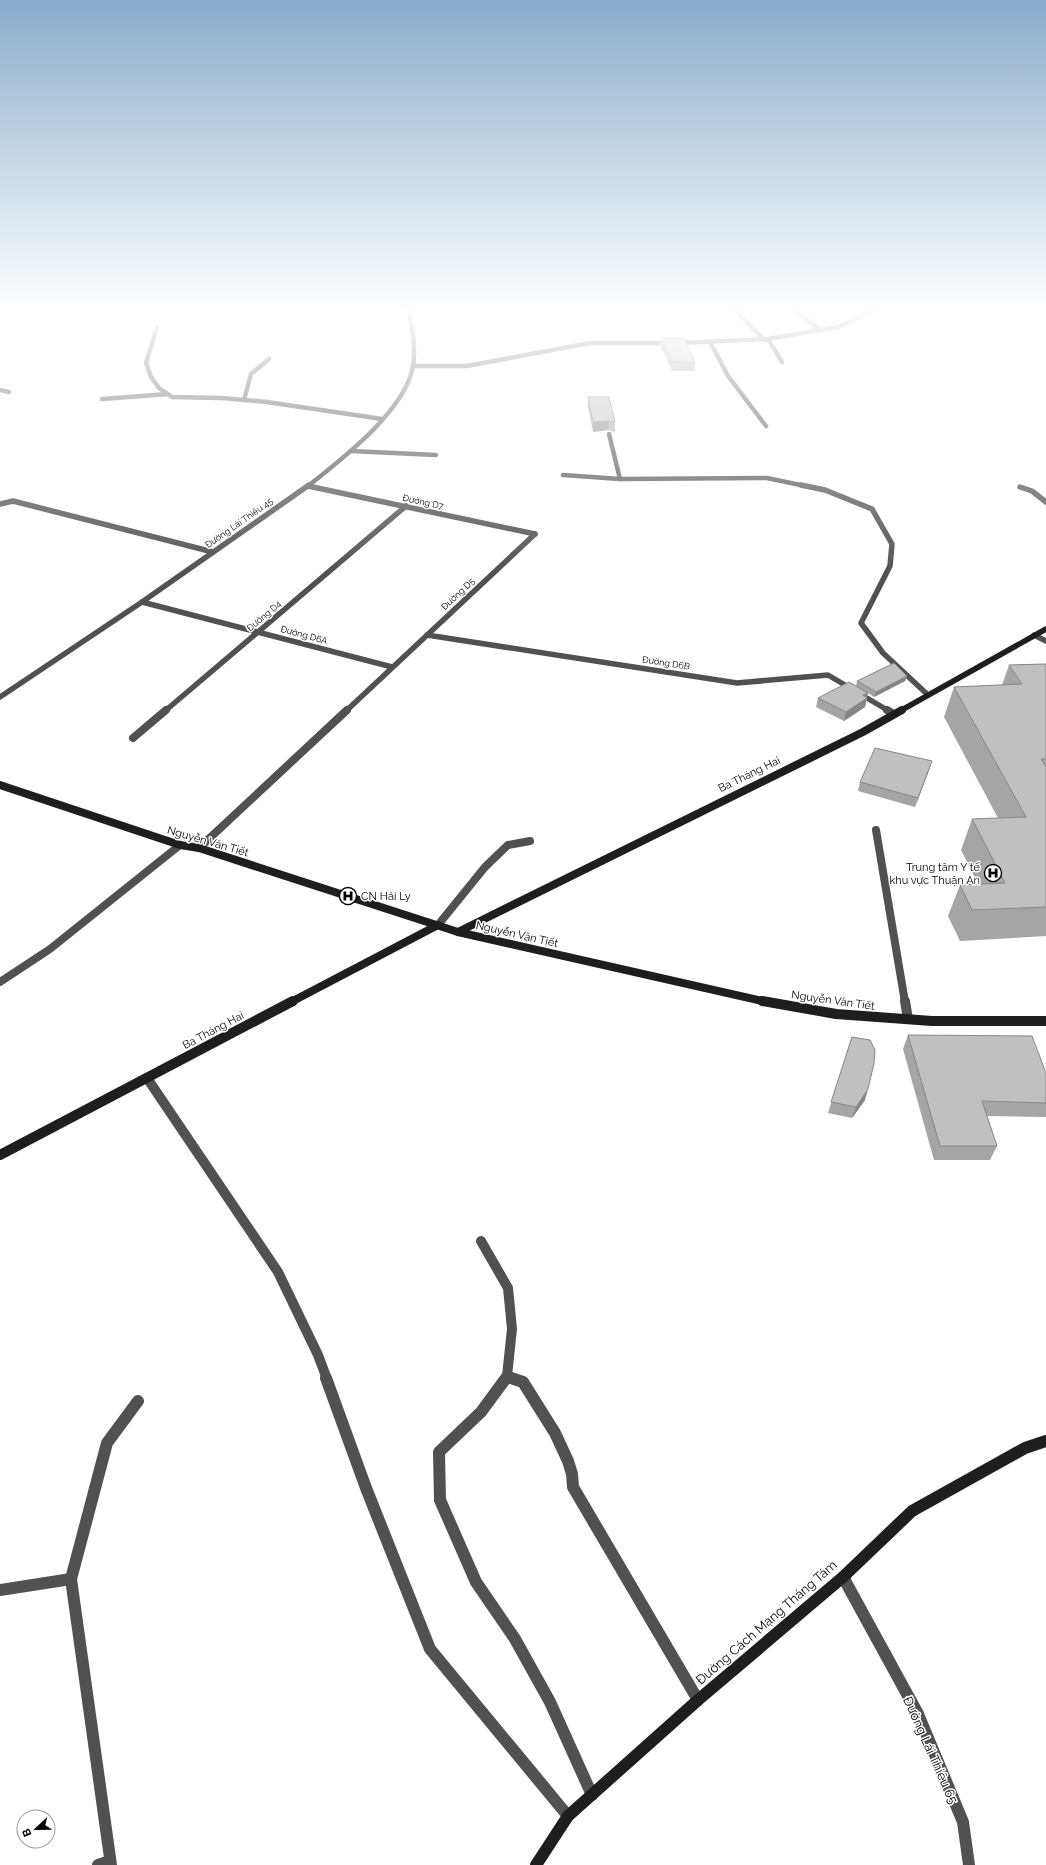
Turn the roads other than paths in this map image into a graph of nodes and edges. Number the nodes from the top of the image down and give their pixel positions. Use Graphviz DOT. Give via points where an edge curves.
graph roads {
  1 [pos="115,398"];
  2 [pos="197,398"];
  3 [pos="400,398"];
  4 [pos="745,398"];
  5 [pos="102,399"];
  6 [pos="244,400"];
  7 [pos="382,419"];
  8 [pos="766,426"];
  9 [pos="609,434"];
  10 [pos="351,451"];
  11 [pos="436,455"];
  12 [pos="563,476"];
  13 [pos="620,479"];
  14 [pos="308,486"];
  15 [pos="1020,487"];
  16 [pos="1046,502"];
  17 [pos="0,504"];
  18 [pos="406,506"];
  19 [pos="535,534"];
  20 [pos="213,552"];
  21 [pos="142,602"];
  22 [pos="1046,628"];
  23 [pos="258,632"];
  24 [pos="427,635"];
  25 [pos="1034,635"];
  26 [pos="1046,640"];
  27 [pos="392,667"];
  28 [pos="928,695"];
  29 [pos="0,697"];
  30 [pos="894,714"];
  31 [pos="133,738"];
  32 [pos="0,785"];
  33 [pos="876,830"];
  34 [pos="530,841"];
  35 [pos="180,845"];
  36 [pos="199,848"];
  37 [pos="438,925"];
  38 [pos="458,932"];
  39 [pos="0,982"];
  40 [pos="908,1020"];
  41 [pos="1046,1021"];
  42 [pos="147,1078"];
  43 [pos="0,1155"];
  44 [pos="481,1241"];
  45 [pos="507,1376"];
  46 [pos="138,1401"];
  47 [pos="1046,1441"];
  48 [pos="843,1577"];
  49 [pos="71,1579"];
  50 [pos="0,1590"];
  51 [pos="698,1700"];
  52 [pos="592,1795"];
  53 [pos="568,1816"];
  54 [pos="106,1864"];
  55 [pos="536,1865"];
  56 [pos="969,1865"];
  1 -- 5 [label="street"];
  2 -- 6 [label="street"];
  3 -- 7 [label="street, Đường Lái Thiêu 45"];
  4 -- 8 [label="street"];
  6 -- 7 [label="street"];
  7 -- 10 [label="street, Đường Lái Thiêu 45"];
  9 -- 13 [label="street"];
  10 -- 11 [label="street"];
  10 -- 14 [label="street, Đường Lái Thiêu 45"];
  12 -- 13 [label="street"];
  13 -- 28 [label="street" via="767,478 825,490 872,509 892,544 890,566 861,623 869,638 894,665"];
  14 -- 18 [label="street, Đường D7"];
  14 -- 20 [label="street, Đường Lái Thiêu 45"];
  15 -- 16 [label="street" via="1032,491"];
  17 -- 20 [label="street" via="13,501"];
  18 -- 19 [label="street, Đường D7"];
  18 -- 23 [label="street, Đường D4"];
  19 -- 24 [label="street, Đường D5"];
  20 -- 21 [label="street, Đường Lái Thiêu 45"];
  21 -- 23 [label="street, Đường D6A"];
  21 -- 29 [label="street, Đường Lái Thiêu 45"];
  22 -- 25 [label="street, Ba Tháng Hai"];
  23 -- 27 [label="street, Đường D6A"];
  23 -- 31 [label="street, Đường D4"];
  24 -- 27 [label="street, Đường D5"];
  24 -- 30 [label="street, Đường D6B" via="737,683 828,675"];
  25 -- 26 [label="street"];
  25 -- 28 [label="street, Ba Tháng Hai"];
  27 -- 36 [label="street, Đường D5"];
  28 -- 30 [label="street, Ba Tháng Hai"];
  30 -- 38 [label="street, Ba Tháng Hai" via="863,732"];
  32 -- 35 [label="street, Nguyễn Văn Tiết"];
  33 -- 40 [label="street"];
  34 -- 37 [label="street" via="508,845 485,867"];
  35 -- 36 [label="street, Nguyễn Văn Tiết"];
  35 -- 39 [label="street" via="50,948"];
  36 -- 37 [label="street, Nguyễn Văn Tiết"];
  37 -- 38 [label="street, Nguyễn Văn Tiết"];
  37 -- 42 [label="street, Ba Tháng Hai"];
  38 -- 40 [label="street, Nguyễn Văn Tiết" via="744,998 836,1014"];
  40 -- 41 [label="street, Nguyễn Văn Tiết"];
  42 -- 43 [label="street, Ba Tháng Hai"];
  42 -- 53 [label="street" via="278,1272 318,1355 366,1488 430,1649"];
  44 -- 45 [label="street" via="508,1288 512,1328"];
  45 -- 51 [label="street" via="523,1382 562,1447 571,1465 573,1487"];
  45 -- 52 [label="street" via="481,1412 438,1452 440,1500 476,1582 515,1639 550,1702"];
  46 -- 49 [label="street" via="107,1443"];
  47 -- 48 [label="street, Đường Cách Mạng Tháng Tám" via="1025,1448 912,1511"];
  48 -- 51 [label="street, Đường Cách Mạng Tháng Tám"];
  48 -- 56 [label="street, Đường Lái Thiêu 65" via="918,1714 963,1822"];
  49 -- 50 [label="street"];
  49 -- 54 [label="street"];
  51 -- 52 [label="street, Đường Cách Mạng Tháng Tám"];
  52 -- 53 [label="street, Đường Cách Mạng Tháng Tám"];
  53 -- 55 [label="street, Đường Cách Mạng Tháng Tám"];
}
